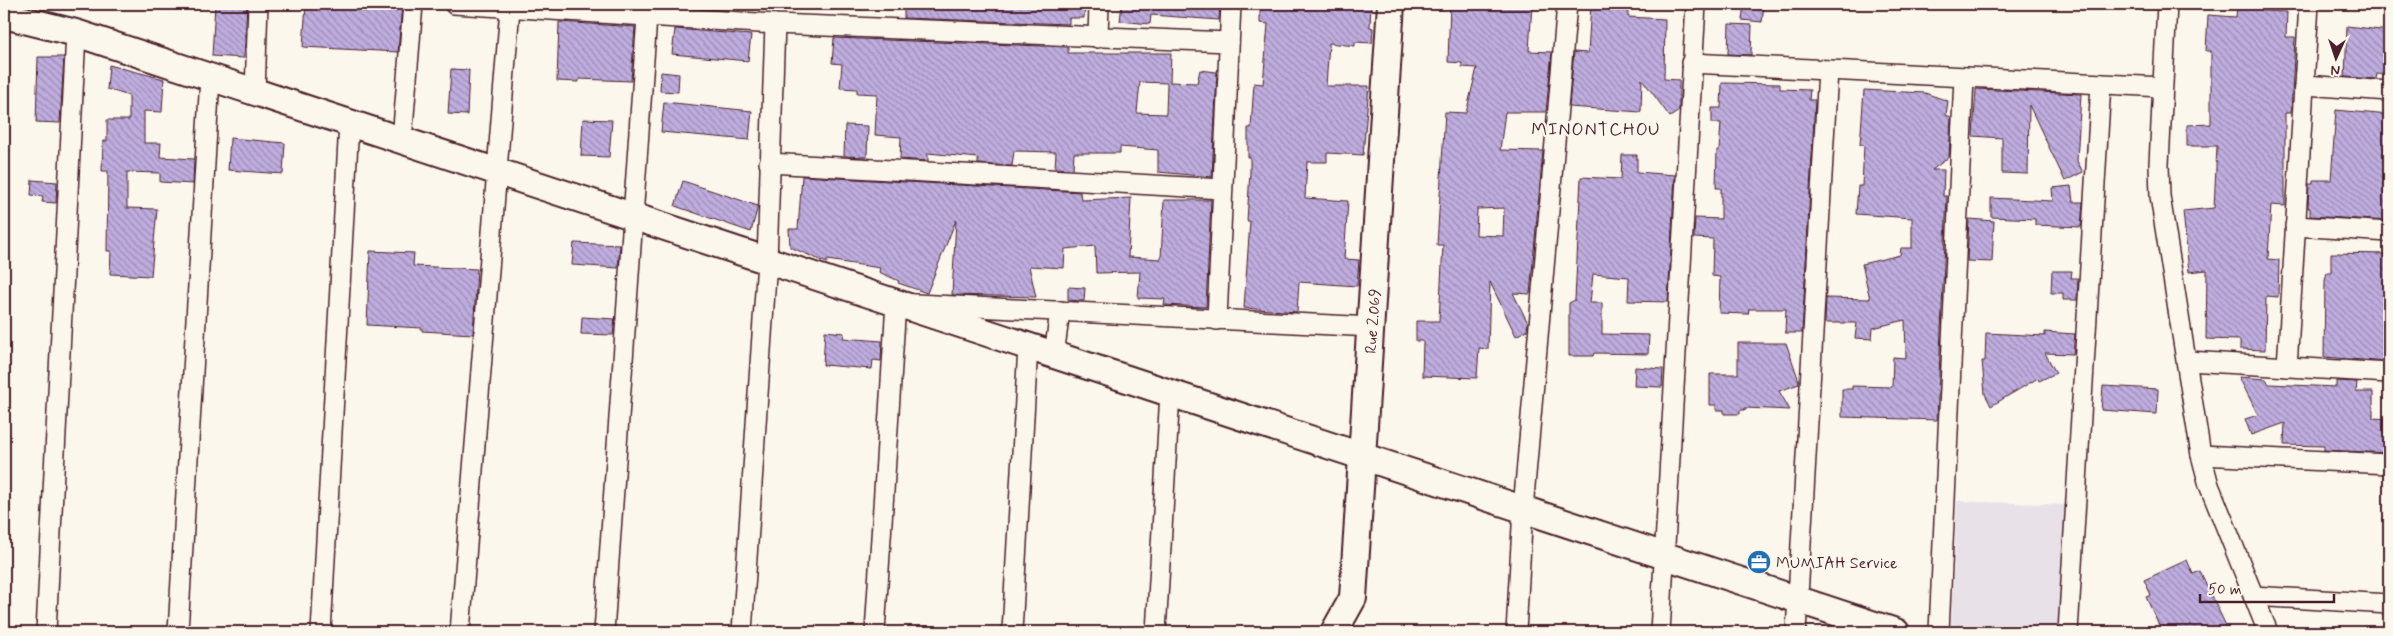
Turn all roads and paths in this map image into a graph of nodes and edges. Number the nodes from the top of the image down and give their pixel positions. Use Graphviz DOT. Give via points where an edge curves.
graph roads {
  1 [pos="4,4"];
  2 [pos="258,4"];
  3 [pos="413,4"];
  4 [pos="454,4"];
  5 [pos="1099,4"];
  6 [pos="1231,4"];
  7 [pos="1391,4"];
  8 [pos="1567,4"];
  9 [pos="1696,4"];
  10 [pos="2167,4"];
  11 [pos="2309,4"];
  12 [pos="510,8"];
  13 [pos="4,10"];
  14 [pos="4,15"];
  15 [pos="647,17"];
  16 [pos="775,24"];
  17 [pos="76,33"];
  18 [pos="1098,38"];
  19 [pos="1229,42"];
  20 [pos="1691,63"];
  21 [pos="1828,70"];
  22 [pos="210,77"];
  23 [pos="1964,77"];
  24 [pos="2100,84"];
  25 [pos="2304,85"];
  26 [pos="2162,87"];
  27 [pos="2389,91"];
  28 [pos="255,92"];
  29 [pos="350,123"];
  30 [pos="402,140"];
  31 [pos="769,163"];
  32 [pos="498,172"];
  33 [pos="1222,189"];
  34 [pos="634,217"];
  35 [pos="2295,226"];
  36 [pos="2389,232"];
  37 [pos="767,261"];
  38 [pos="896,303"];
  39 [pos="1060,311"];
  40 [pos="1217,320"];
  41 [pos="1372,328"];
  42 [pos="1028,346"];
  43 [pos="1054,355"];
  44 [pos="2188,361"];
  45 [pos="2287,367"];
  46 [pos="2389,373"];
  47 [pos="1170,394"];
  48 [pos="2201,456"];
  49 [pos="1363,457"];
  50 [pos="2389,464"];
  51 [pos="1523,510"];
  52 [pos="1665,556"];
  53 [pos="2253,596"];
  54 [pos="1798,600"];
  55 [pos="2389,604"];
  56 [pos="46,632"];
  57 [pos="178,632"];
  58 [pos="321,632"];
  59 [pos="460,632"];
  60 [pos="604,632"];
  61 [pos="742,632"];
  62 [pos="875,632"];
  63 [pos="1012,632"];
  64 [pos="1156,632"];
  65 [pos="1334,632"];
  66 [pos="1516,632"];
  67 [pos="1660,632"];
  68 [pos="1796,632"];
  69 [pos="1896,632"];
  70 [pos="1939,632"];
  71 [pos="2068,632"];
  72 [pos="2268,632"];
  1 -- 13 [label="street"];
  2 -- 28 [label="street"];
  3 -- 30 [label="street"];
  4 -- 12 [label="street"];
  5 -- 18 [label="street"];
  6 -- 19 [label="street"];
  7 -- 41 [label="street, Rue 2.069"];
  8 -- 51 [label="street"];
  9 -- 20 [label="street"];
  10 -- 26 [label="street"];
  11 -- 25 [label="street"];
  12 -- 15 [label="street"];
  12 -- 32 [label="street"];
  14 -- 17 [label="street"];
  15 -- 16 [label="street"];
  15 -- 34 [label="street"];
  16 -- 18 [label="street"];
  16 -- 31 [label="street"];
  17 -- 22 [label="street"];
  17 -- 56 [label="street"];
  18 -- 19 [label="street"];
  19 -- 33 [label="street"];
  20 -- 21 [label="street"];
  20 -- 52 [label="street"];
  21 -- 23 [label="street"];
  21 -- 54 [label="street"];
  22 -- 28 [label="street"];
  22 -- 57 [label="street"];
  23 -- 24 [label="street"];
  23 -- 70 [label="street"];
  24 -- 26 [label="street"];
  24 -- 71 [label="street"];
  25 -- 27 [label="street"];
  25 -- 35 [label="street"];
  26 -- 44 [label="street" via="2160,196"];
  28 -- 29 [label="street"];
  29 -- 30 [label="street"];
  29 -- 58 [label="street"];
  30 -- 32 [label="street"];
  31 -- 33 [label="street"];
  31 -- 37 [label="street"];
  32 -- 34 [label="street"];
  32 -- 59 [label="street"];
  33 -- 40 [label="street"];
  34 -- 37 [label="street"];
  34 -- 60 [label="street"];
  35 -- 36 [label="street"];
  35 -- 45 [label="street"];
  37 -- 38 [label="street"];
  37 -- 61 [label="street"];
  38 -- 39 [label="street"];
  38 -- 42 [label="street"];
  38 -- 62 [label="street"];
  39 -- 40 [label="street"];
  39 -- 43 [label="street"];
  40 -- 41 [label="street"];
  41 -- 49 [label="street, Rue 2.069"];
  42 -- 43 [label="street"];
  42 -- 63 [label="street"];
  43 -- 47 [label="street"];
  44 -- 45 [label="street"];
  44 -- 48 [label="street"];
  45 -- 46 [label="street"];
  47 -- 49 [label="street"];
  47 -- 64 [label="street"];
  48 -- 50 [label="street"];
  48 -- 53 [label="street"];
  49 -- 51 [label="street"];
  49 -- 65 [label="street, Rue 2.069" via="1353,598"];
  51 -- 52 [label="street"];
  51 -- 66 [label="street"];
  52 -- 54 [label="street"];
  52 -- 67 [label="street"];
  53 -- 55 [label="street"];
  53 -- 72 [label="street"];
  54 -- 68 [label="street"];
  54 -- 69 [label="street"];
}
